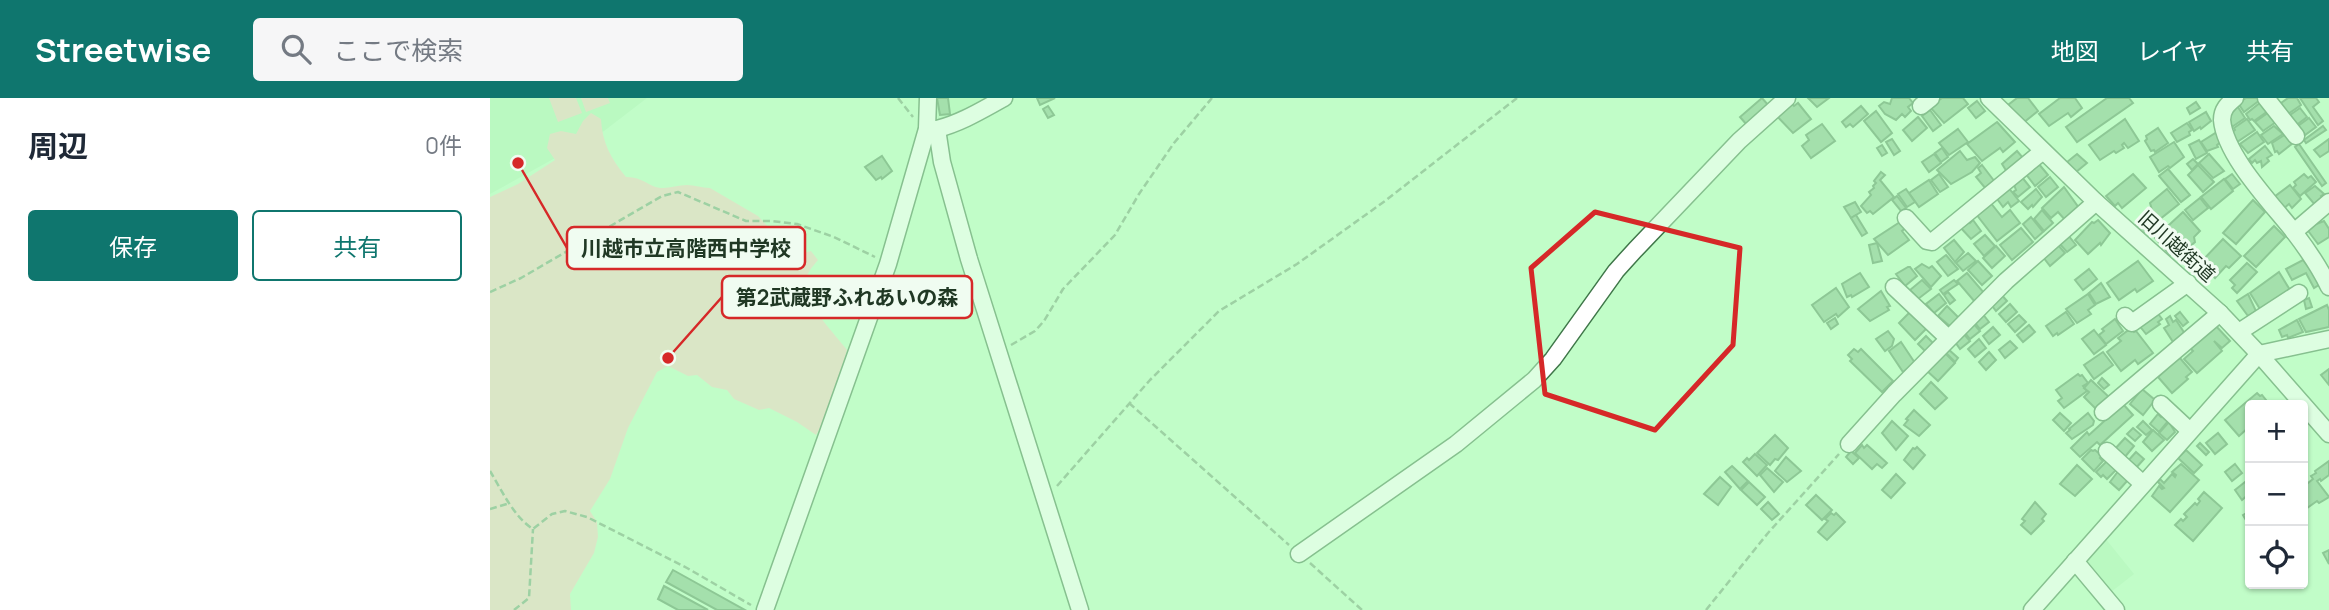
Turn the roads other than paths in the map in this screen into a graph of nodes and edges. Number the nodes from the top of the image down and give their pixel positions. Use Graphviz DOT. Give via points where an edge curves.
graph roads {
  1 [pos="928,98"];
  2 [pos="1004,98"];
  3 [pos="1787,98"];
  4 [pos="1989,98"];
  5 [pos="2266,98"];
  6 [pos="2226,101"];
  7 [pos="932,129"];
  8 [pos="2296,136"];
  9 [pos="2043,151"];
  10 [pos="2096,202"];
  11 [pos="2329,202"];
  12 [pos="1906,218"];
  13 [pos="2294,232"];
  14 [pos="2188,283"];
  15 [pos="1894,287"];
  16 [pos="2329,287"];
  17 [pos="2299,293"];
  18 [pos="2220,313"];
  19 [pos="2124,316"];
  20 [pos="2239,332"];
  21 [pos="1948,338"];
  22 [pos="2329,339"];
  23 [pos="2259,354"];
  24 [pos="2161,404"];
  25 [pos="2103,412"];
  26 [pos="2190,431"];
  27 [pos="2329,434"];
  28 [pos="1849,444"];
  29 [pos="2107,451"];
  30 [pos="2143,484"];
  31 [pos="1299,554"];
  32 [pos="2075,561"];
  33 [pos="763,610"];
  34 [pos="1080,610"];
  35 [pos="2032,610"];
  36 [pos="2116,610"];
  1 -- 7 [label="street"];
  2 -- 7 [label="street" via="960,121"];
  3 -- 31 [label="street" via="1739,141 1616,271 1534,380 1456,444"];
  4 -- 9 [label="street, 旧川越街道"];
  5 -- 8 [label="street"];
  6 -- 13 [label="street" via="2222,119 2234,152"];
  7 -- 33 [label="street"];
  7 -- 34 [label="street"];
  9 -- 10 [label="street, 旧川越街道"];
  9 -- 12 [label="street" via="1932,242"];
  10 -- 14 [label="street, 旧川越街道"];
  10 -- 21 [label="street"];
  11 -- 13 [label="street"];
  13 -- 16 [label="street"];
  14 -- 18 [label="street, 旧川越街道"];
  14 -- 19 [label="street" via="2132,323"];
  15 -- 21 [label="street"];
  17 -- 20 [label="street"];
  18 -- 20 [label="street, 旧川越街道"];
  18 -- 25 [label="street"];
  20 -- 23 [label="street, 旧川越街道"];
  21 -- 28 [label="street"];
  22 -- 23 [label="street"];
  23 -- 26 [label="street"];
  23 -- 27 [label="street, 旧川越街道"];
  24 -- 26 [label="street"];
  26 -- 30 [label="street"];
  29 -- 30 [label="street"];
  30 -- 32 [label="street"];
  32 -- 35 [label="street"];
  32 -- 36 [label="street"];
}
